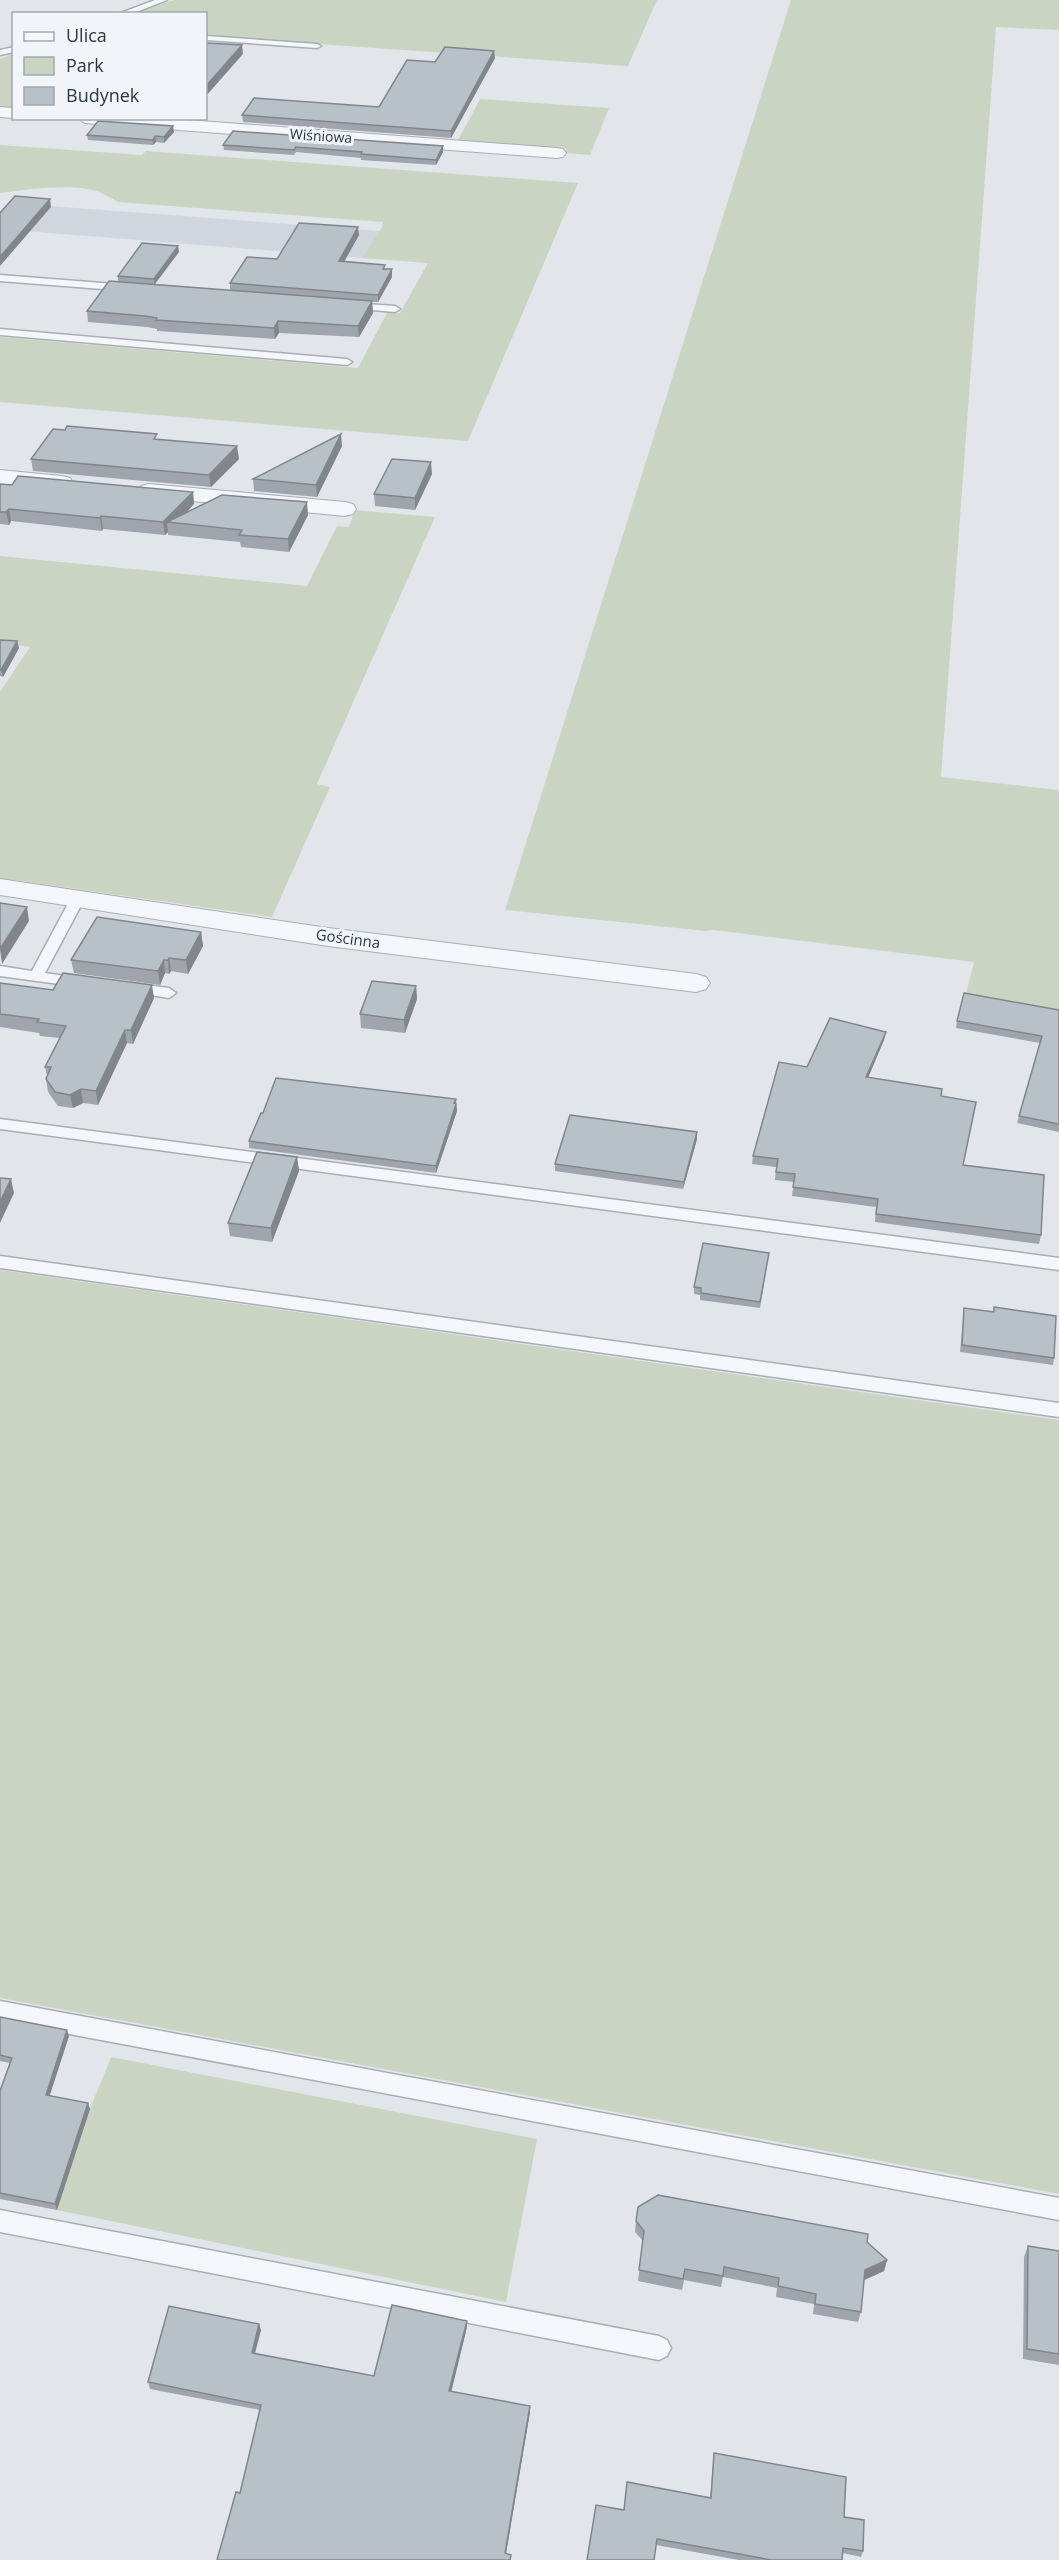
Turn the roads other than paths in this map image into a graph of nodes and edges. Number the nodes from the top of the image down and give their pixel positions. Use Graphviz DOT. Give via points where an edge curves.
graph roads {
  1 [pos="164,0"];
  2 [pos="128,12"];
  3 [pos="207,38"];
  4 [pos="317,46"];
  5 [pos="112,120"];
  6 [pos="557,153"];
  7 [pos="0,278"];
  8 [pos="140,289"];
  9 [pos="337,305"];
  10 [pos="395,309"];
  11 [pos="0,332"];
  12 [pos="347,362"];
  13 [pos="0,477"];
  14 [pos="83,485"];
  15 [pos="131,489"];
  16 [pos="345,509"];
  17 [pos="0,887"];
  18 [pos="78,898"];
  19 [pos="0,971"];
  20 [pos="36,976"];
  21 [pos="92,983"];
  22 [pos="696,983"];
  23 [pos="114,986"];
  24 [pos="169,993"];
  25 [pos="0,1124"];
  26 [pos="0,1262"];
  27 [pos="1059,1264"];
  28 [pos="1059,1410"];
  29 [pos="0,2011"];
  30 [pos="1059,2209"];
  31 [pos="0,2222"];
  32 [pos="659,2348"];
  1 -- 2 [label="lane"];
  3 -- 4 [label="lane"];
  5 -- 6 [label="street, Wiśniowa"];
  7 -- 8 [label="lane"];
  9 -- 10 [label="lane"];
  11 -- 12 [label="lane"];
  13 -- 14 [label="street"];
  15 -- 16 [label="street"];
  17 -- 18 [label="street, Gościnna"];
  18 -- 20 [label="lane"];
  18 -- 22 [label="street, Gościnna" via="328,937"];
  19 -- 20 [label="lane"];
  20 -- 21 [label="lane"];
  23 -- 24 [label="lane"];
  25 -- 27 [label="lane"];
  26 -- 28 [label="lane"];
  29 -- 30 [label="lane"];
  31 -- 32 [label="lane"];
}
